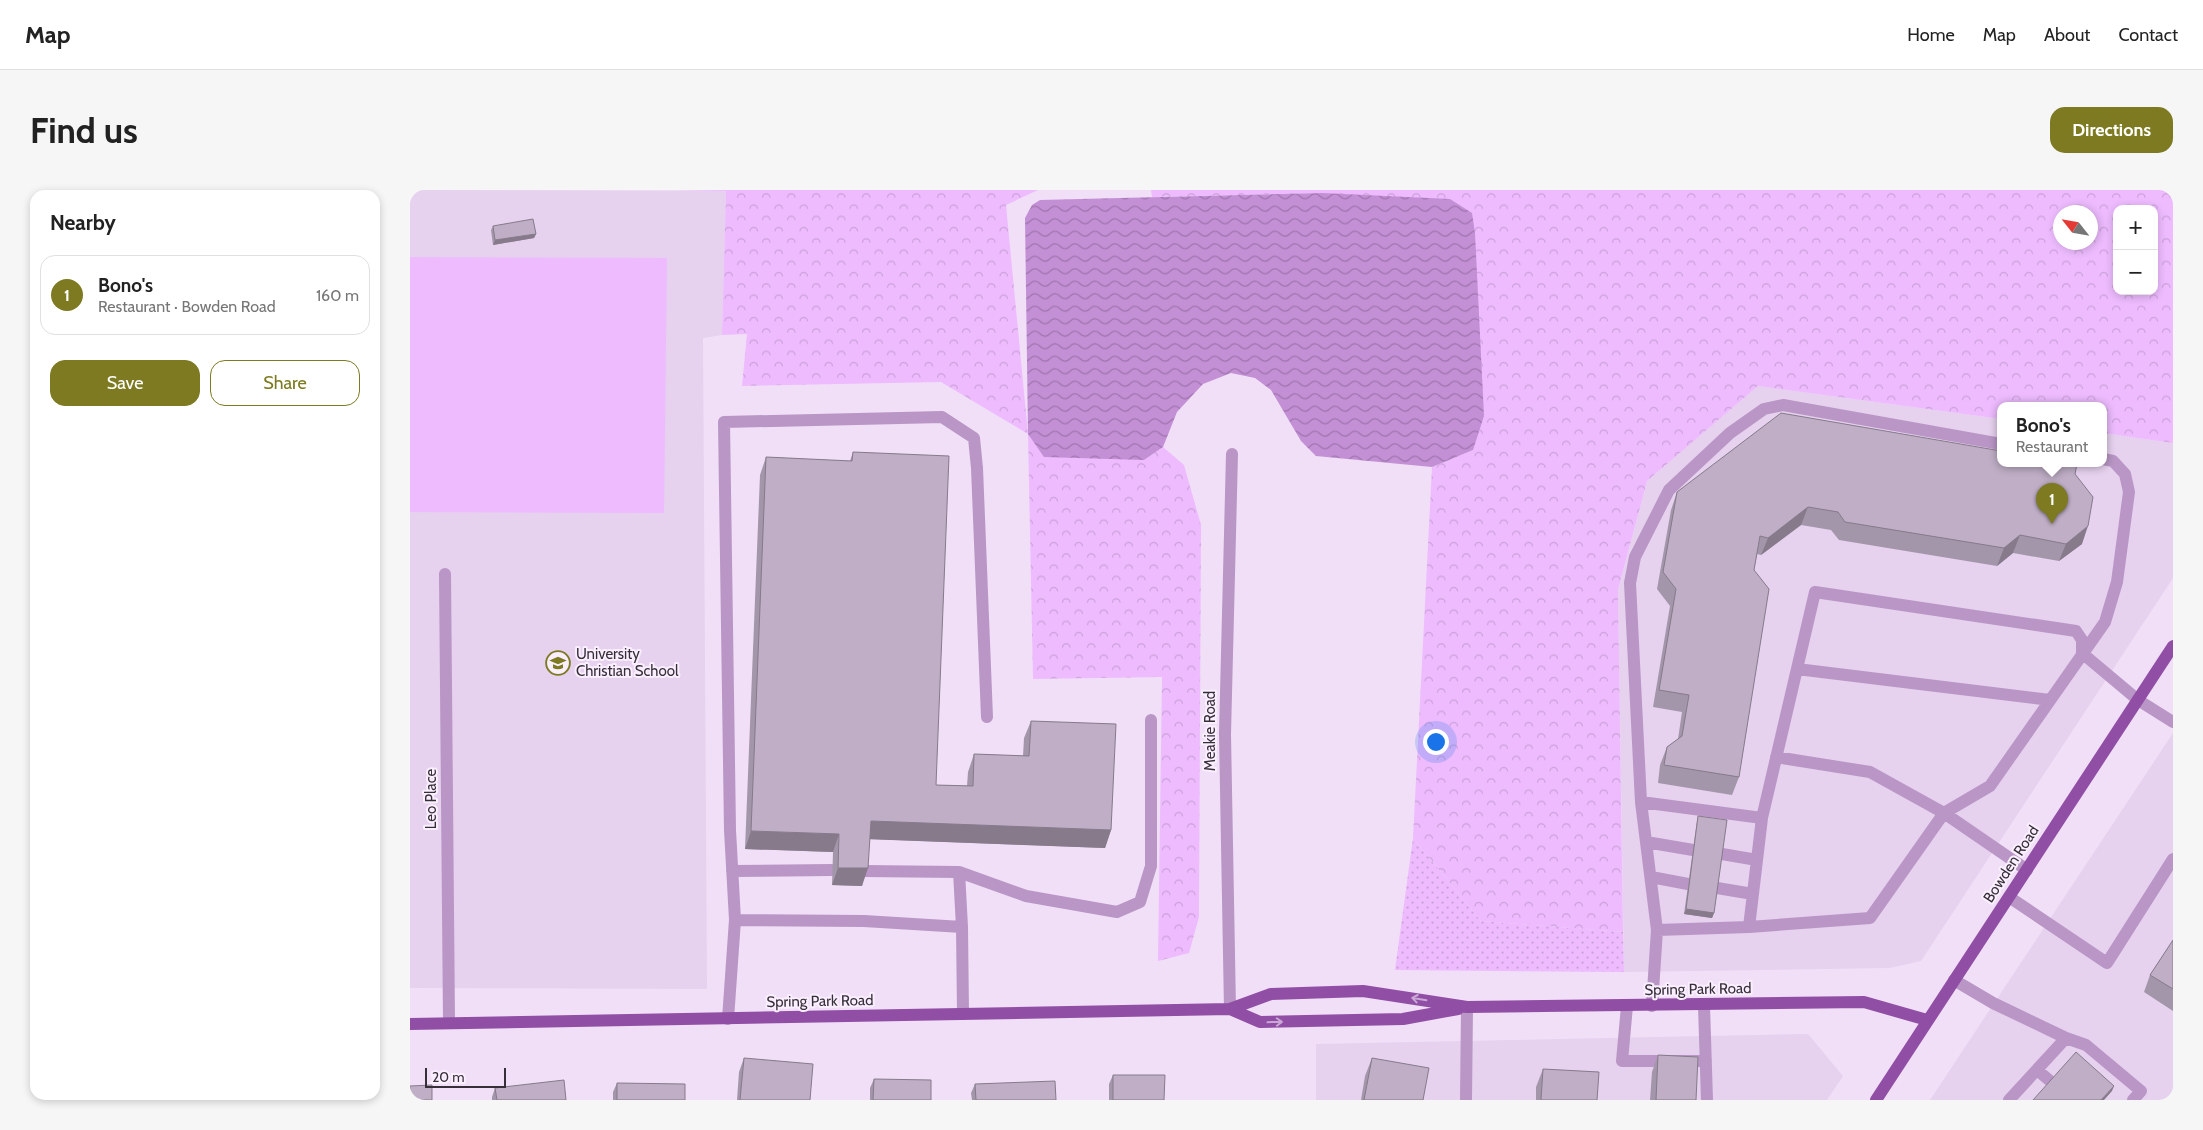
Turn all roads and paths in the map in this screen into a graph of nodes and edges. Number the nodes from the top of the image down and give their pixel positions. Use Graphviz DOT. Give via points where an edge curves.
graph roads {
  1 [pos="1997,443"];
  2 [pos="1232,454"];
  3 [pos="2107,460"];
  4 [pos="445,574"];
  5 [pos="2173,646"];
  6 [pos="2082,653"];
  7 [pos="1797,669"];
  8 [pos="2050,700"];
  9 [pos="2138,700"];
  10 [pos="987,717"];
  11 [pos="1151,720"];
  12 [pos="2173,722"];
  13 [pos="1776,757"];
  14 [pos="1641,802"];
  15 [pos="1944,813"];
  16 [pos="1762,818"];
  17 [pos="1646,842"];
  18 [pos="1693,850"];
  19 [pos="1722,854"];
  20 [pos="2173,859"];
  21 [pos="1757,860"];
  22 [pos="832,870"];
  23 [pos="2027,870"];
  24 [pos="732,871"];
  25 [pos="863,871"];
  26 [pos="959,872"];
  27 [pos="1651,877"];
  28 [pos="1688,884"];
  29 [pos="1717,888"];
  30 [pos="1753,894"];
  31 [pos="2009,897"];
  32 [pos="735,920"];
  33 [pos="1749,927"];
  34 [pos="962,928"];
  35 [pos="1657,930"];
  36 [pos="1954,980"];
  37 [pos="1627,1006"];
  38 [pos="1652,1006"];
  39 [pos="1704,1006"];
  40 [pos="1467,1007"];
  41 [pos="1230,1008"];
  42 [pos="963,1014"];
  43 [pos="728,1019"];
  44 [pos="1927,1020"];
  45 [pos="449,1023"];
  46 [pos="410,1024"];
  47 [pos="2066,1038"];
  48 [pos="1706,1061"];
  49 [pos="2037,1070"];
  50 [pos="2049,1080"];
  51 [pos="1466,1100"];
  52 [pos="1707,1100"];
  53 [pos="1876,1100"];
  54 [pos="2009,1100"];
  55 [pos="2133,1100"];
  1 -- 14 [label="street" via="1783,405 1764,409 1730,433 1669,490 1635,557 1630,583"];
  2 -- 41 [label="street, Meakie Road" via="1225,734"];
  3 -- 6 [label="street" via="2113,461 2125,474 2129,492 2117,582 2105,622"];
  4 -- 45 [label="street, Leo Place"];
  5 -- 9 [label="main road, Bowden Road"];
  6 -- 7 [label="street" via="2082,640 2076,631 1815,592"];
  6 -- 8 [label="street"];
  6 -- 9 [label="street"];
  7 -- 8 [label="street"];
  7 -- 13 [label="street"];
  8 -- 15 [label="street" via="1990,786"];
  9 -- 12 [label="street"];
  9 -- 23 [label="main road, Bowden Road"];
  10 -- 24 [label="street" via="974,438 942,417 724,422"];
  11 -- 26 [label="street" via="1151,866 1140,902 1117,912 1026,896"];
  13 -- 15 [label="street" via="1870,772"];
  13 -- 16 [label="street"];
  14 -- 16 [label="street"];
  14 -- 17 [label="street"];
  15 -- 23 [label="street"];
  15 -- 33 [label="street" via="1870,918"];
  16 -- 21 [label="street"];
  17 -- 18 [label="street"];
  17 -- 27 [label="street"];
  19 -- 21 [label="street"];
  20 -- 31 [label="street" via="2107,963"];
  21 -- 30 [label="street"];
  22 -- 24 [label="street"];
  23 -- 31 [label="main road, Bowden Road"];
  24 -- 32 [label="street"];
  25 -- 26 [label="street"];
  26 -- 34 [label="street"];
  27 -- 28 [label="street"];
  27 -- 35 [label="street"];
  29 -- 30 [label="street"];
  30 -- 33 [label="street"];
  31 -- 36 [label="main road, Bowden Road"];
  32 -- 34 [label="street" via="864,921"];
  32 -- 43 [label="street"];
  33 -- 35 [label="street"];
  34 -- 42 [label="street"];
  35 -- 38 [label="street"];
  36 -- 44 [label="main road, Bowden Road"];
  36 -- 47 [label="street"];
  37 -- 38 [label="main road, Spring Park Road"];
  37 -- 40 [label="main road, Spring Park Road"];
  37 -- 48 [label="street" via="1622,1061"];
  38 -- 39 [label="main road, Spring Park Road"];
  39 -- 44 [label="main road, Spring Park Road" via="1864,1002"];
  39 -- 48 [label="street"];
  40 -- 41 [label="main road, Spring Park Road, one-way" via="1363,990 1271,994"];
  41 -- 40 [label="main road, Spring Park Road, one-way" via="1260,1022 1403,1019"];
  40 -- 51 [label="street"];
  41 -- 42 [label="main road, Spring Park Road"];
  42 -- 43 [label="main road, Spring Park Road"];
  43 -- 45 [label="main road, Spring Park Road"];
  44 -- 53 [label="main road, Bowden Road"];
  45 -- 46 [label="main road, Spring Park Road"];
  47 -- 49 [label="street"];
  47 -- 55 [label="street" via="2086,1045 2141,1091"];
  48 -- 52 [label="street"];
  49 -- 50 [label="street"];
  49 -- 54 [label="street"];
}
